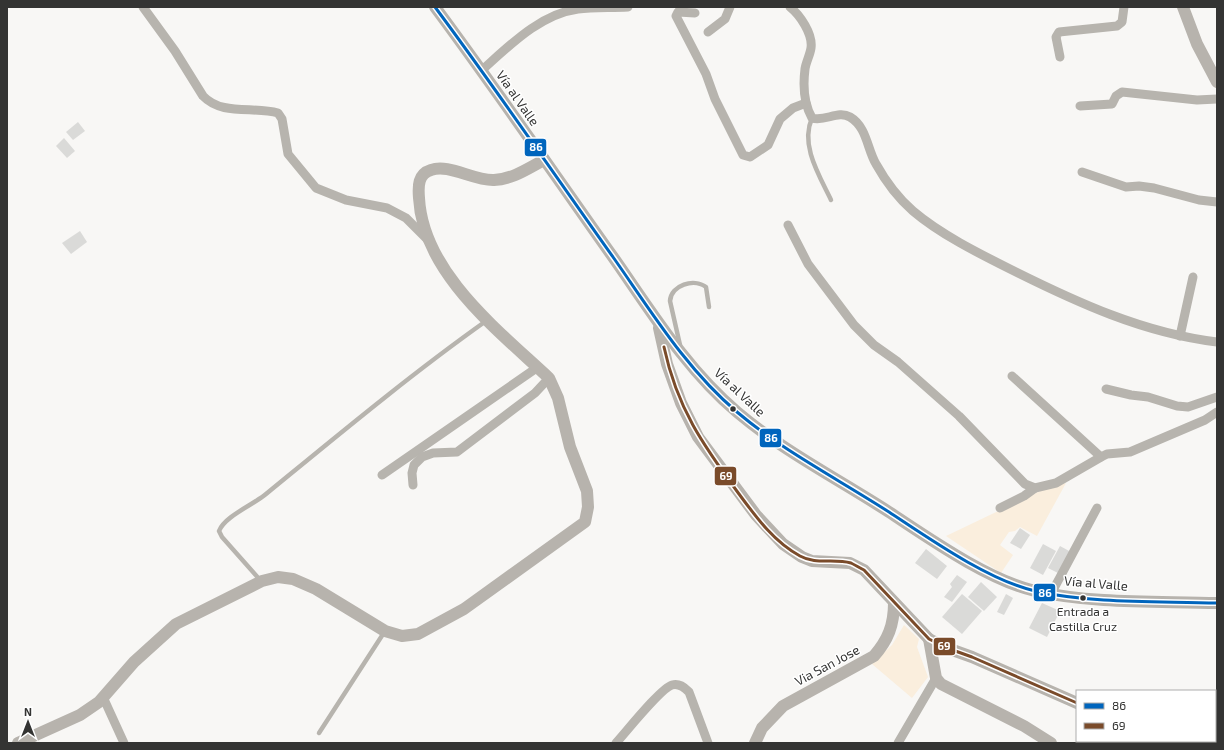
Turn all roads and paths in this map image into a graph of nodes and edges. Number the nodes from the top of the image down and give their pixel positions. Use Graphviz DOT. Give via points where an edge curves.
graph roads {
  1 [pos="143,7"];
  2 [pos="435,7"];
  3 [pos="628,7"];
  4 [pos="730,7"];
  5 [pos="790,7"];
  6 [pos="1124,7"];
  7 [pos="1183,7"];
  8 [pos="695,13"];
  9 [pos="708,32"];
  10 [pos="1060,57"];
  11 [pos="481,71"];
  12 [pos="1217,82"];
  13 [pos="1217,99"];
  14 [pos="806,103"];
  15 [pos="1080,106"];
  16 [pos="812,118"];
  17 [pos="544,160"];
  18 [pos="1082,172"];
  19 [pos="831,200"];
  20 [pos="1217,202"];
  21 [pos="788,225"];
  22 [pos="430,242"];
  23 [pos="1193,277"];
  24 [pos="709,307"];
  25 [pos="488,320"];
  26 [pos="659,325"];
  27 [pos="1180,336"];
  28 [pos="1217,342"];
  29 [pos="681,353"];
  30 [pos="538,367"];
  31 [pos="1012,376"];
  32 [pos="549,378"];
  33 [pos="1106,389"];
  34 [pos="1217,397"];
  35 [pos="1217,412"];
  36 [pos="1100,457"];
  37 [pos="382,475"];
  38 [pos="414,485"];
  39 [pos="1035,488"];
  40 [pos="1000,508"];
  41 [pos="1097,508"];
  42 [pos="262,581"];
  43 [pos="1051,594"];
  44 [pos="894,603"];
  45 [pos="1217,603"];
  46 [pos="385,632"];
  47 [pos="929,639"];
  48 [pos="936,678"];
  49 [pos="103,697"];
  50 [pos="1076,703"];
  51 [pos="318,733"];
  52 [pos="18,743"];
  53 [pos="124,743"];
  54 [pos="616,743"];
  55 [pos="708,743"];
  56 [pos="755,743"];
  57 [pos="898,743"];
  58 [pos="1051,743"];
  1 -- 22 [label="street" via="210,103 220,108 269,110 278,113 282,119 288,154 316,188 346,200 387,208 406,218"];
  2 -- 11 [label="street, Vía al Valle"];
  3 -- 11 [label="street" via="579,9 548,18 509,46"];
  4 -- 9 [label="street" via="724,19"];
  5 -- 14 [label="street" via="803,23 811,47 805,69"];
  6 -- 10 [label="street" via="1122,22 1117,26 1059,32 1056,37"];
  7 -- 12 [label="street" via="1197,44"];
  8 -- 14 [label="street" via="678,12 676,16 743,155 750,157 759,153 768,145 780,119 793,108"];
  11 -- 17 [label="street, Vía al Valle"];
  13 -- 15 [label="street" via="1197,100 1122,92 1116,96 1112,104"];
  14 -- 16 [label="street"];
  16 -- 19 [label="lane" via="808,126 807,141"];
  16 -- 27 [label="street" via="820,120 843,115 851,118 864,133 875,163 898,197 914,212 966,247 1116,318"];
  17 -- 22 [label="street" via="516,176 493,180 472,177 449,169 431,169 421,176 418,187 419,208"];
  17 -- 26 [label="street, Vía al Valle"];
  18 -- 20 [label="street" via="1126,187 1154,188"];
  21 -- 39 [label="street" via="808,264 854,325 874,345 898,362 959,416 1025,484"];
  22 -- 25 [label="street" via="447,272 469,302"];
  23 -- 27 [label="street"];
  24 -- 29 [label="lane" via="706,287 701,282 687,283 670,294"];
  25 -- 30 [label="street"];
  25 -- 42 [label="lane" via="393,390 263,496 226,522 220,531 222,537"];
  26 -- 29 [label="street, Vía al Valle"];
  26 -- 44 [label="street" via="667,364 681,403 698,437 756,516 783,544 802,557 812,561 850,563 864,570"];
  27 -- 28 [label="street"];
  29 -- 43 [label="street, Vía al Valle" via="735,410 767,435 826,474 933,541 999,578"];
  30 -- 32 [label="street"];
  30 -- 37 [label="street"];
  31 -- 36 [label="street"];
  32 -- 38 [label="street" via="535,393 457,452 433,453 422,457 414,465"];
  32 -- 46 [label="street" via="558,398 570,447 587,491 588,507 585,522 464,608 418,634 402,636"];
  33 -- 34 [label="street" via="1188,407"];
  35 -- 36 [label="street" via="1205,420 1130,452"];
  36 -- 39 [label="street" via="1056,483"];
  39 -- 40 [label="street"];
  41 -- 43 [label="street"];
  42 -- 46 [label="street" via="278,577 293,579 316,589"];
  42 -- 49 [label="street" via="176,624 134,662"];
  43 -- 45 [label="street, Vía al Valle" via="1095,599"];
  44 -- 47 [label="street"];
  44 -- 56 [label="street, Via San Jose" via="893,626 883,646 874,656 783,706 762,728"];
  46 -- 51 [label="lane"];
  47 -- 48 [label="street"];
  47 -- 50 [label="street"];
  48 -- 57 [label="street"];
  48 -- 58 [label="street" via="942,684 1024,726"];
  49 -- 52 [label="street" via="80,715"];
  49 -- 53 [label="street"];
  54 -- 55 [label="street" via="659,696 673,685 684,687 688,692"];
}
